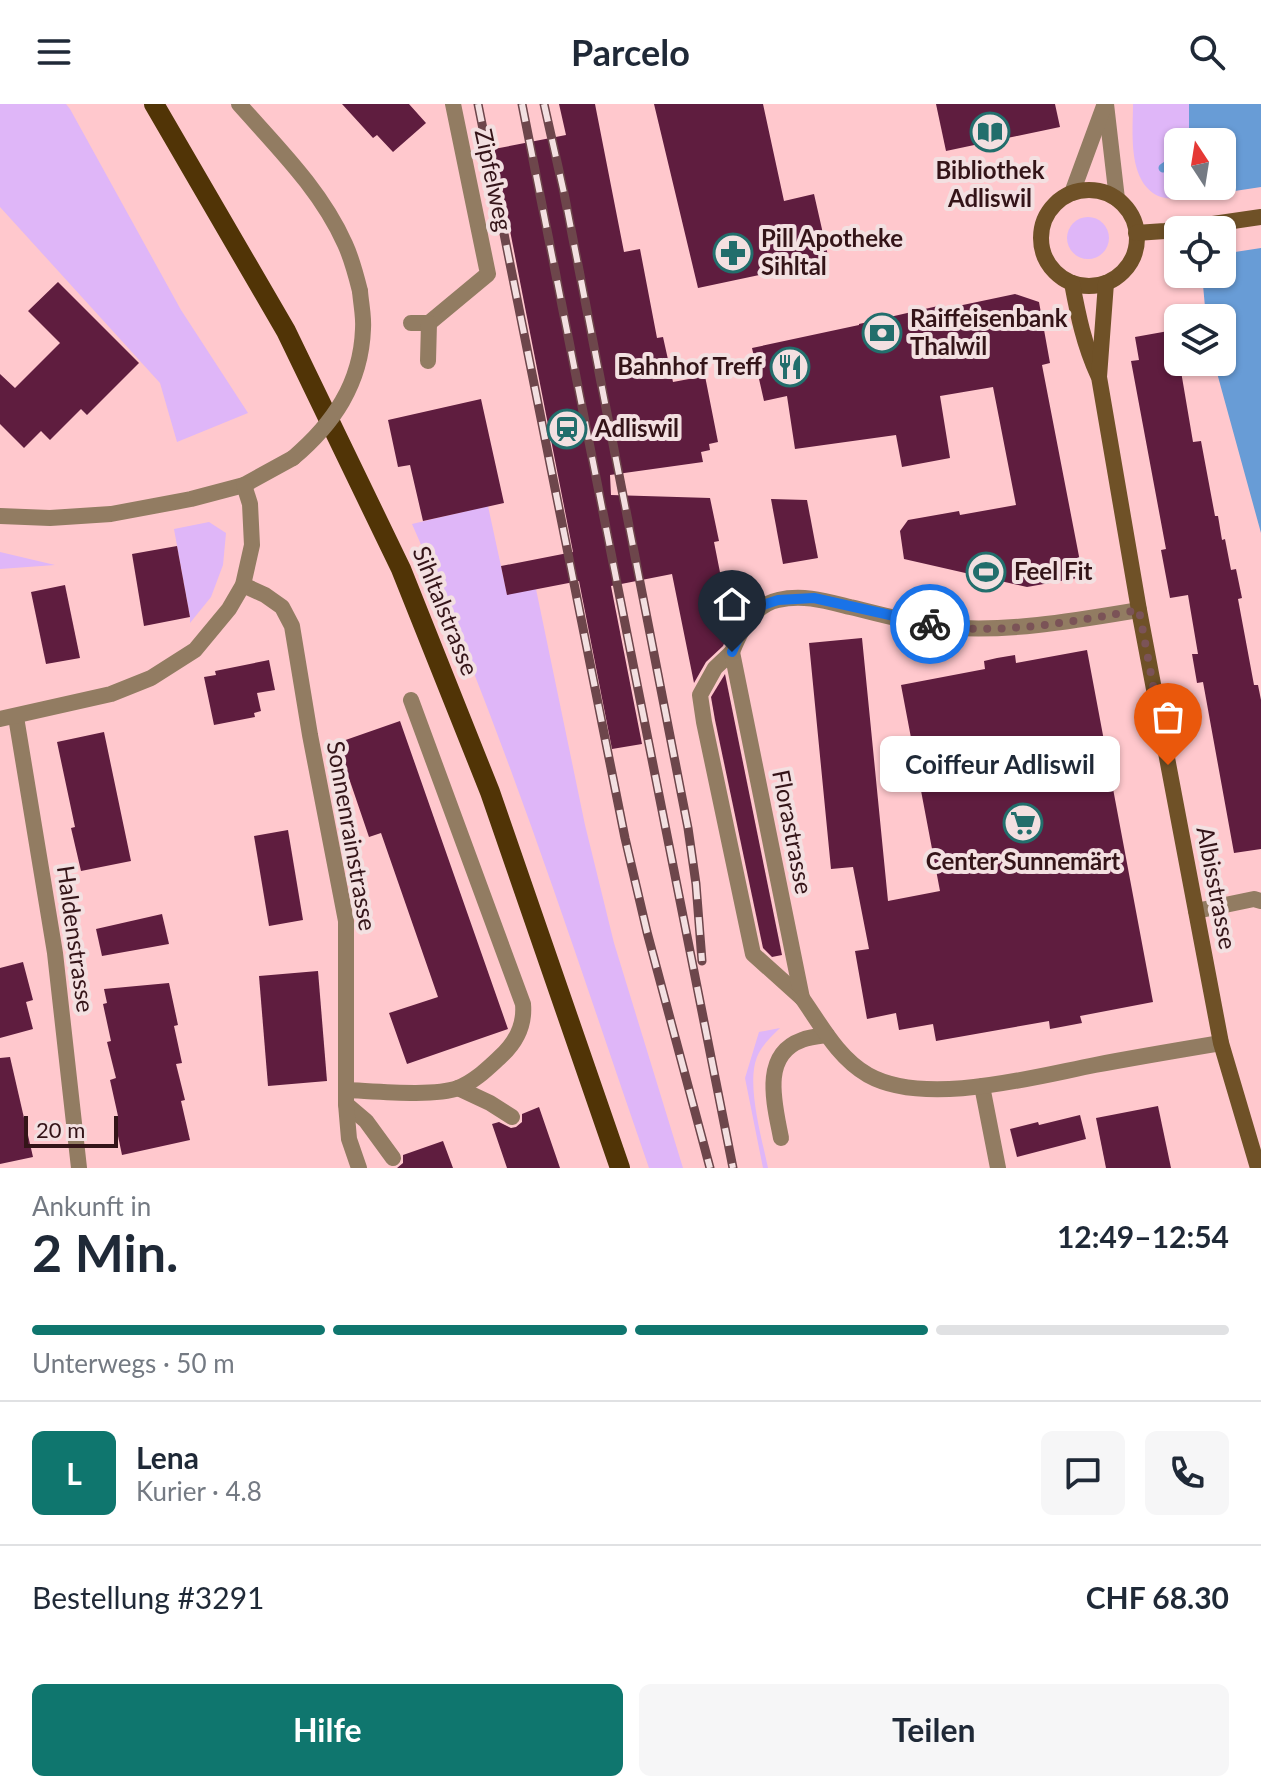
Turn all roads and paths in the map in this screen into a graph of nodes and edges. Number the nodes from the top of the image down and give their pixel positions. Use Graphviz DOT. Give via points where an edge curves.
graph roads {
  1 [pos="154,104"];
  2 [pos="239,104"];
  3 [pos="453,104"];
  4 [pos="1106,104"];
  5 [pos="1072,193"];
  6 [pos="1117,199"];
  7 [pos="1261,217"];
  8 [pos="1136,233"];
  9 [pos="1072,283"];
  10 [pos="1106,283"];
  11 [pos="411,323"];
  12 [pos="429,323"];
  13 [pos="428,361"];
  14 [pos="1099,377"];
  15 [pos="244,485"];
  16 [pos="0,516"];
  17 [pos="243,585"];
  18 [pos="1139,610"];
  19 [pos="732,652"];
  20 [pos="411,700"];
  21 [pos="8,718"];
  22 [pos="1259,899"];
  23 [pos="1196,911"];
  24 [pos="802,998"];
  25 [pos="827,1035"];
  26 [pos="1221,1043"];
  27 [pos="982,1086"];
  28 [pos="458,1088"];
  29 [pos="346,1097"];
  30 [pos="512,1117"];
  31 [pos="781,1138"];
  32 [pos="393,1158"];
  33 [pos="79,1168"];
  34 [pos="359,1168"];
  35 [pos="620,1168"];
  36 [pos="998,1168"];
  37 [pos="1258,1168"];
  1 -- 35 [label="main road, Sihltalstrasse" via="286,331 401,569 490,792"];
  2 -- 15 [label="street, bridge" via="333,221 354,265 364,328 351,384 333,418 293,458"];
  3 -- 12 [label="street, Zipfelweg" via="488,274"];
  4 -- 5 [label="street"];
  4 -- 6 [label="street"];
  5 -- 6 [label="main road" via="1096,191"];
  5 -- 9 [label="main road" via="1053,206 1041,238 1050,266"];
  6 -- 8 [label="main road" via="1130,214"];
  7 -- 8 [label="main road"];
  8 -- 10 [label="main road" via="1131,259"];
  9 -- 10 [label="main road"];
  9 -- 14 [label="main road, Albisstrasse" via="1082,336"];
  10 -- 14 [label="main road, Albisstrasse"];
  11 -- 12 [label="street"];
  12 -- 13 [label="street"];
  14 -- 18 [label="main road, Albisstrasse"];
  15 -- 16 [label="street" via="111,514"];
  15 -- 17 [label="street" via="252,545"];
  17 -- 21 [label="street" via="195,650 151,678 111,694"];
  17 -- 29 [label="street, Sonnenrainstrasse" via="282,607 292,626 346,921"];
  18 -- 19 [label="street" via="997,628 945,627 814,598 778,600 763,605 751,618"];
  18 -- 23 [label="main road, Albisstrasse"];
  19 -- 24 [label="street, Florastrasse"];
  19 -- 24 [label="street" via="715,668 700,695 704,722 753,954"];
  20 -- 28 [label="street" via="523,1004 520,1030 509,1049"];
  21 -- 33 [label="street, Haldenstrasse" via="55,953"];
  22 -- 23 [label="street"];
  23 -- 26 [label="main road, Albisstrasse"];
  24 -- 25 [label="street, Florastrasse"];
  25 -- 27 [label="street, Florastrasse" via="852,1064 886,1083 928,1090"];
  25 -- 31 [label="street" via="799,1040 774,1070 772,1090"];
  26 -- 27 [label="street, Florastrasse"];
  26 -- 37 [label="main road, Albisstrasse"];
  27 -- 36 [label="street"];
  28 -- 29 [label="street"];
  28 -- 30 [label="street"];
  29 -- 32 [label="street"];
  29 -- 34 [label="street, Sonnenrainstrasse" via="349,1139"];
}
